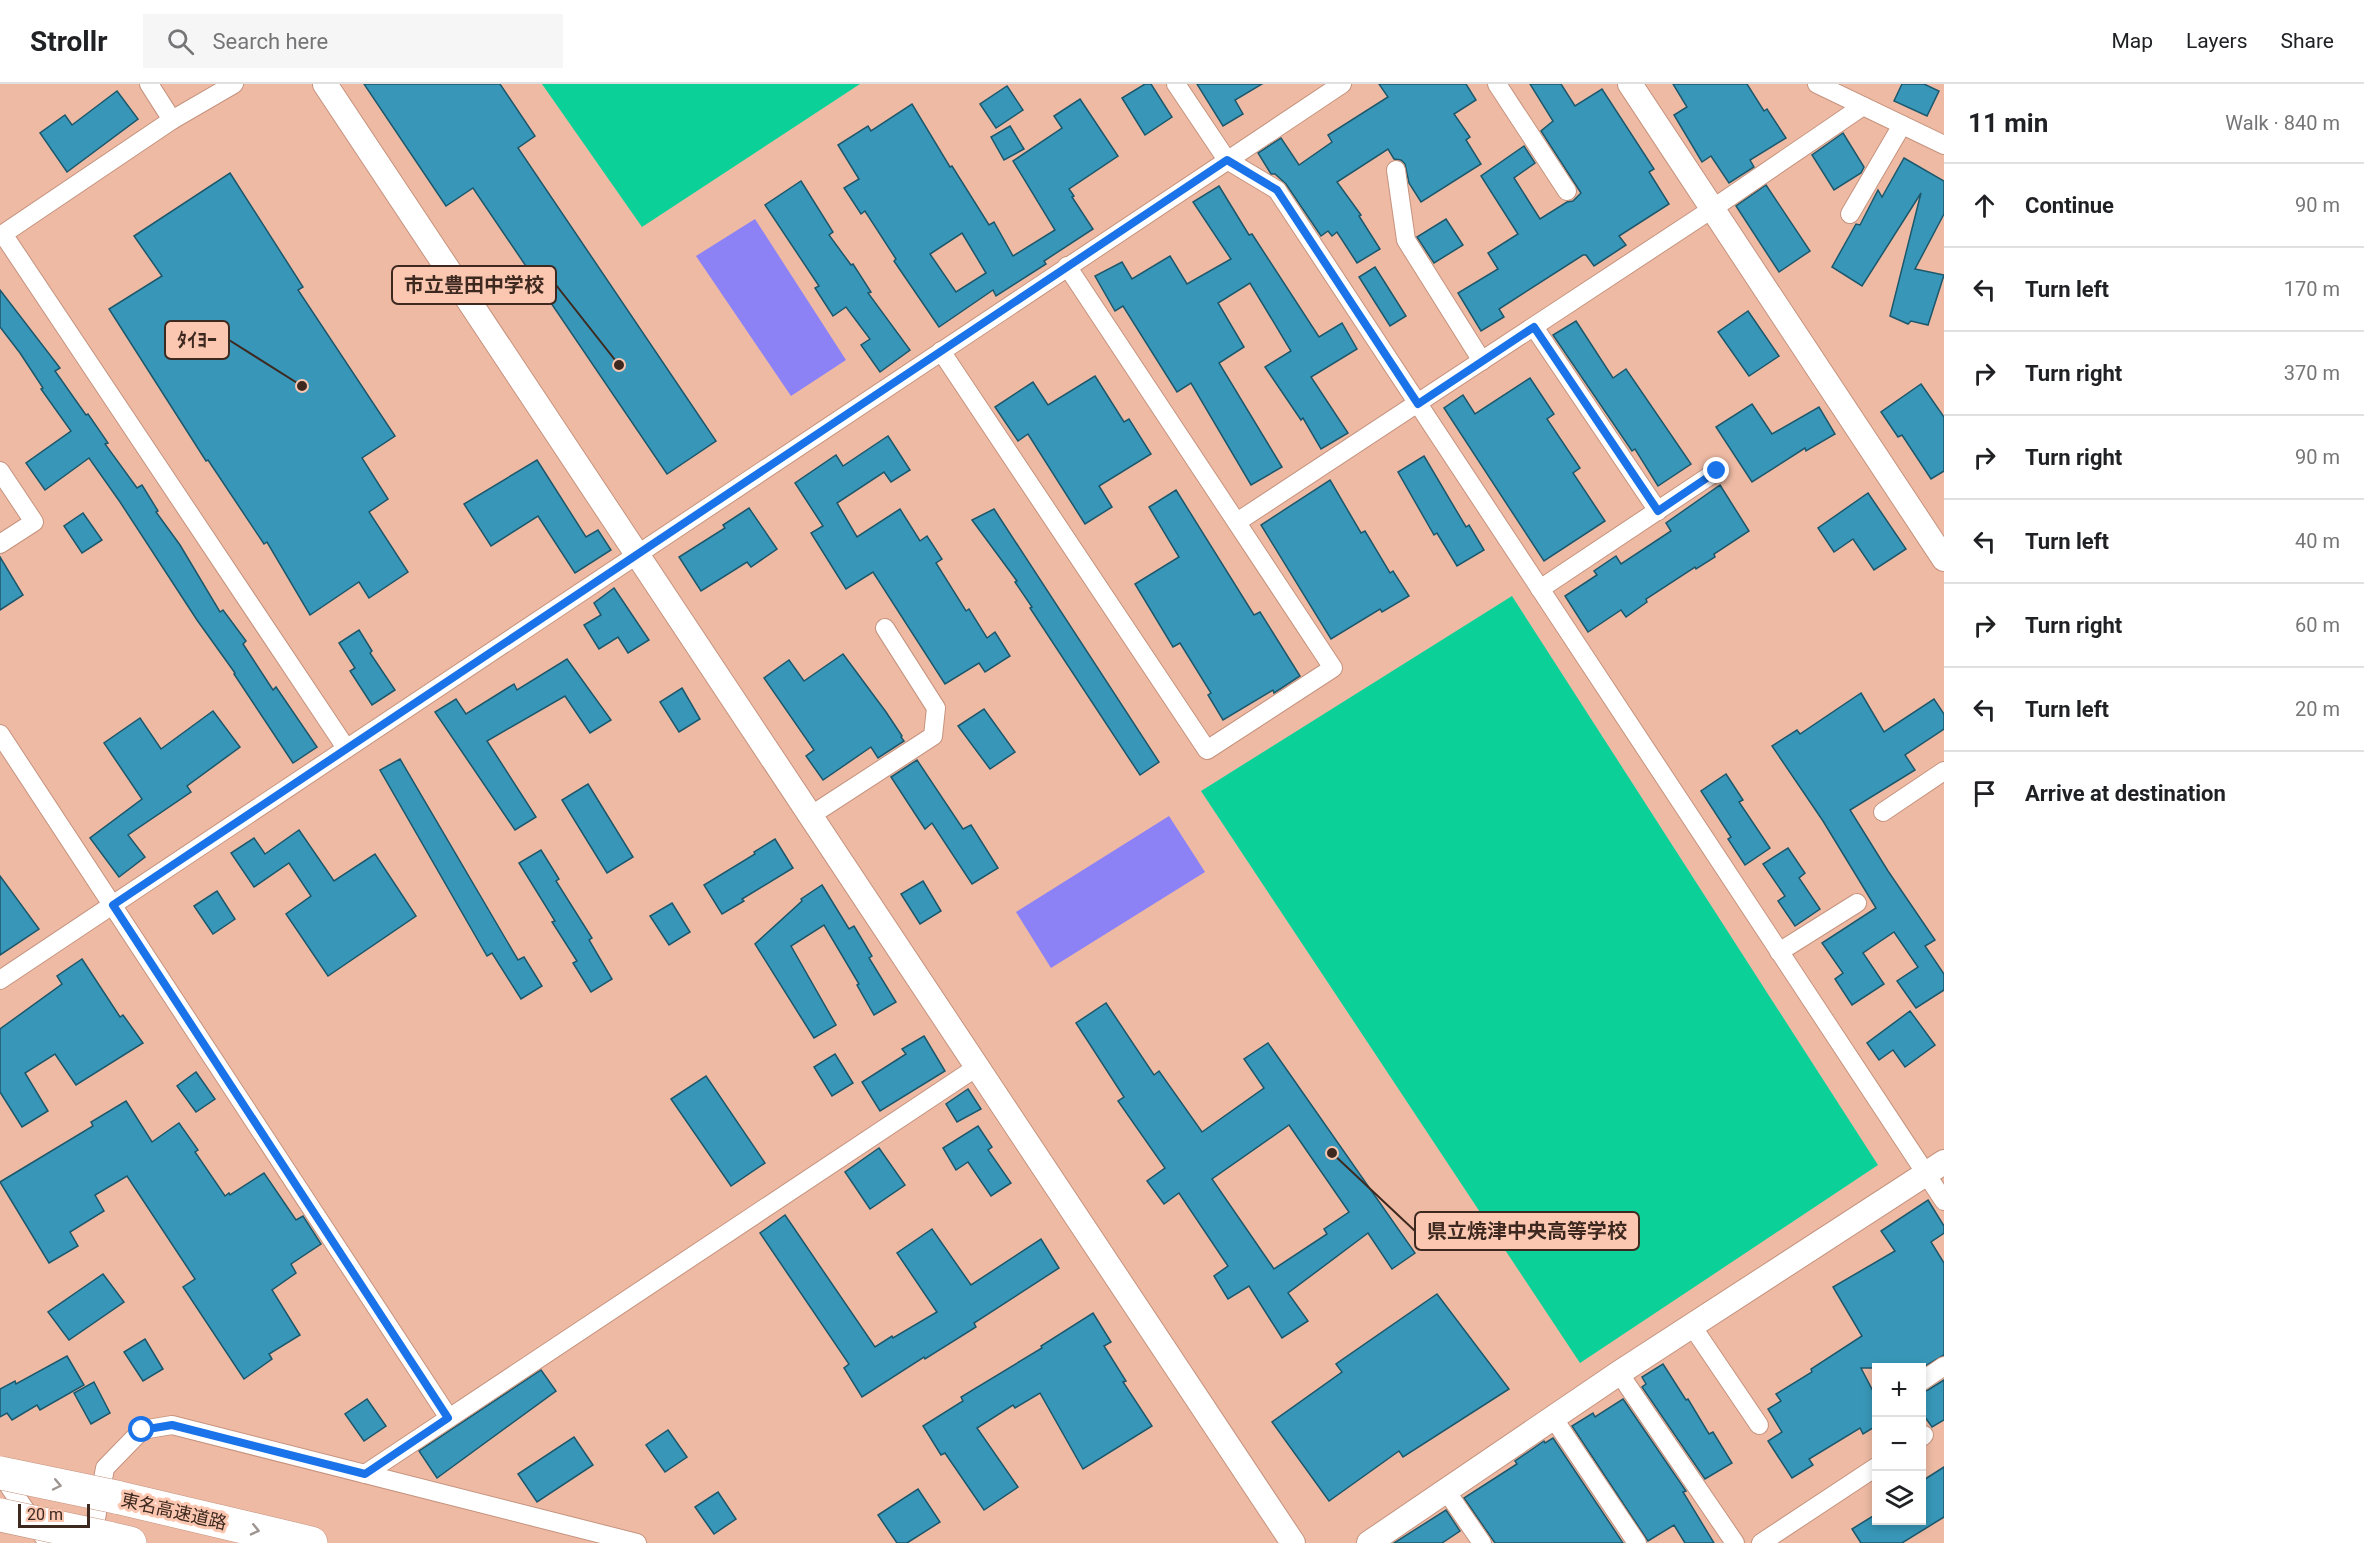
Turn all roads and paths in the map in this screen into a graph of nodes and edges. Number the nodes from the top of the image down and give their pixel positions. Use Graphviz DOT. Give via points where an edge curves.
graph roads {
  1 [pos="149,84"];
  2 [pos="234,84"];
  3 [pos="325,84"];
  4 [pos="1176,84"];
  5 [pos="1342,84"];
  6 [pos="1497,84"];
  7 [pos="1630,84"];
  8 [pos="1817,84"];
  9 [pos="1863,106"];
  10 [pos="172,120"];
  11 [pos="1902,125"];
  12 [pos="1944,145"];
  13 [pos="1227,160"];
  14 [pos="1396,170"];
  15 [pos="1567,191"];
  16 [pos="1712,209"];
  17 [pos="1850,214"];
  18 [pos="1,235"];
  19 [pos="1067,266"];
  20 [pos="1534,327"];
  21 [pos="941,351"];
  22 [pos="1482,361"];
  23 [pos="1418,404"];
  24 [pos="0,471"];
  25 [pos="1717,471"];
  26 [pos="1658,511"];
  27 [pos="1237,522"];
  28 [pos="0,544"];
  29 [pos="636,554"];
  30 [pos="1944,559"];
  31 [pos="1540,589"];
  32 [pos="885,628"];
  33 [pos="0,734"];
  34 [pos="346,748"];
  35 [pos="1944,771"];
  36 [pos="1883,812"];
  37 [pos="810,816"];
  38 [pos="1857,903"];
  39 [pos="113,905"];
  40 [pos="1779,952"];
  41 [pos="0,980"];
  42 [pos="977,1067"];
  43 [pos="1935,1168"];
  44 [pos="1944,1201"];
  45 [pos="1692,1326"];
  46 [pos="1944,1366"];
  47 [pos="1619,1373"];
  48 [pos="1926,1378"];
  49 [pos="448,1418"];
  50 [pos="1554,1419"];
  51 [pos="1759,1425"];
  52 [pos="1872,1470"];
  53 [pos="0,1473"];
  54 [pos="365,1474"];
  55 [pos="1447,1492"];
  56 [pos="0,1515"];
  57 [pos="110,1541"];
  58 [pos="48,1543"];
  59 [pos="311,1543"];
  60 [pos="637,1543"];
  61 [pos="1293,1543"];
  62 [pos="1369,1543"];
  63 [pos="1482,1543"];
  64 [pos="1637,1543"];
  65 [pos="1735,1543"];
  66 [pos="1761,1543"];
  1 -- 10 [label="street"];
  2 -- 10 [label="street"];
  3 -- 29 [label="street"];
  4 -- 13 [label="street"];
  5 -- 13 [label="street"];
  6 -- 15 [label="street"];
  7 -- 16 [label="street"];
  8 -- 9 [label="street"];
  9 -- 11 [label="street"];
  9 -- 16 [label="street"];
  10 -- 18 [label="street"];
  11 -- 12 [label="street"];
  11 -- 17 [label="street"];
  13 -- 19 [label="street"];
  13 -- 23 [label="street" via="1277,190"];
  14 -- 22 [label="street" via="1406,240"];
  16 -- 20 [label="street"];
  16 -- 30 [label="street"];
  18 -- 34 [label="street"];
  19 -- 21 [label="street"];
  19 -- 27 [label="street"];
  20 -- 22 [label="street"];
  20 -- 26 [label="street"];
  21 -- 27 [label="street" via="1208,750 1333,668"];
  21 -- 29 [label="street"];
  22 -- 23 [label="street"];
  23 -- 27 [label="street"];
  23 -- 31 [label="street"];
  24 -- 28 [label="street" via="34,522"];
  25 -- 26 [label="street"];
  26 -- 31 [label="street"];
  29 -- 34 [label="street"];
  29 -- 37 [label="street"];
  31 -- 40 [label="street"];
  32 -- 37 [label="street" via="936,708 933,736"];
  33 -- 39 [label="street"];
  34 -- 39 [label="street"];
  35 -- 36 [label="street"];
  37 -- 42 [label="street"];
  38 -- 40 [label="street"];
  39 -- 41 [label="street"];
  39 -- 49 [label="street"];
  40 -- 43 [label="street"];
  42 -- 49 [label="street"];
  42 -- 61 [label="street"];
  43 -- 44 [label="street"];
  43 -- 45 [label="street"];
  45 -- 47 [label="street"];
  45 -- 51 [label="street"];
  46 -- 48 [label="street"];
  47 -- 50 [label="street"];
  47 -- 65 [label="street"];
  49 -- 54 [label="street"];
  50 -- 55 [label="street"];
  50 -- 64 [label="street"];
  52 -- 66 [label="street"];
  53 -- 58 [label="street"];
  53 -- 59 [label="highway, 東名高速道路, one-way, bridge"];
  54 -- 57 [label="street" via="172,1425 142,1430 105,1468"];
  54 -- 60 [label="street"];
  55 -- 62 [label="street"];
  55 -- 63 [label="street"];
  56 -- 57 [label="highway, bridge"];
}
